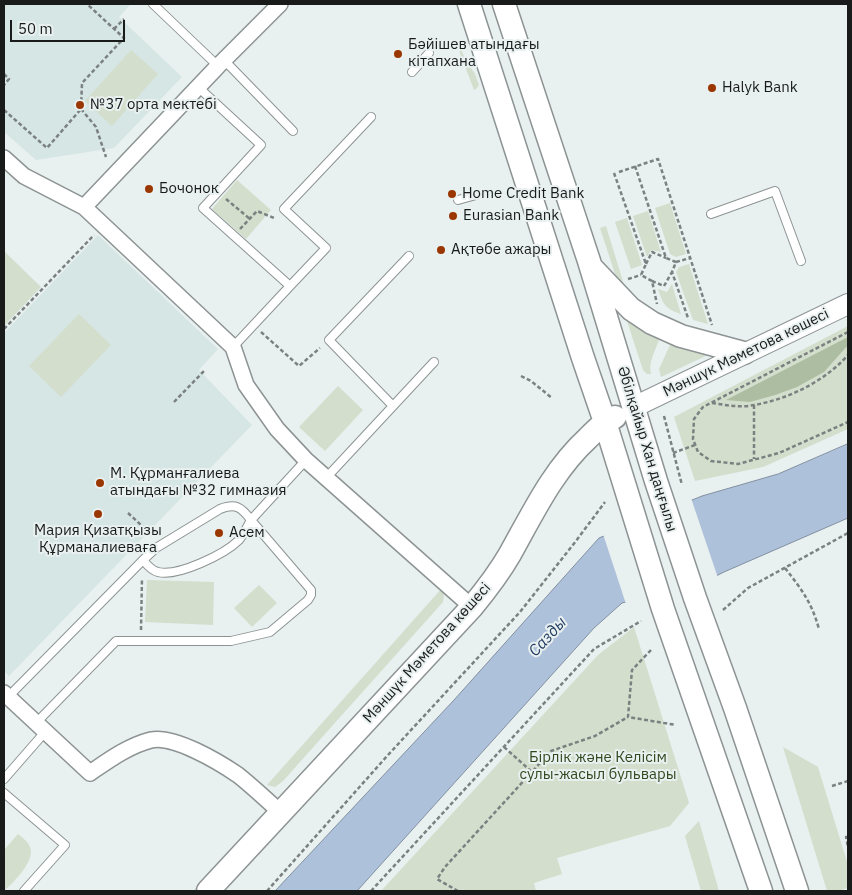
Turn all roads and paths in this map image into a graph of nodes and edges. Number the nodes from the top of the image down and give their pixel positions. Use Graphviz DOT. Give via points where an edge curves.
graph roads {
  1 [pos="87,4"];
  2 [pos="153,4"];
  3 [pos="280,4"];
  4 [pos="469,4"];
  5 [pos="504,4"];
  6 [pos="124,18"];
  7 [pos="114,29"];
  8 [pos="429,53"];
  9 [pos="221,63"];
  10 [pos="412,72"];
  11 [pos="4,74"];
  12 [pos="528,79"];
  13 [pos="4,86"];
  14 [pos="496,87"];
  15 [pos="198,88"];
  16 [pos="81,109"];
  17 [pos="4,110"];
  18 [pos="371,118"];
  19 [pos="293,131"];
  20 [pos="106,157"];
  21 [pos="4,158"];
  22 [pos="635,166"];
  23 [pos="619,172"];
  24 [pos="614,173"];
  25 [pos="218,192"];
  26 [pos="476,195"];
  27 [pos="458,200"];
  28 [pos="84,207"];
  29 [pos="284,209"];
  30 [pos="711,214"];
  31 [pos="250,219"];
  32 [pos="103,224"];
  33 [pos="578,229"];
  34 [pos="234,236"];
  35 [pos="546,240"];
  36 [pos="409,256"];
  37 [pos="666,258"];
  38 [pos="690,258"];
  39 [pos="801,261"];
  40 [pos="676,262"];
  41 [pos="646,264"];
  42 [pos="590,266"];
  43 [pos="672,272"];
  44 [pos="641,276"];
  45 [pos="627,279"];
  46 [pos="652,281"];
  47 [pos="290,286"];
  48 [pos="848,304"];
  49 [pos="658,305"];
  50 [pos="689,322"];
  51 [pos="254,325"];
  52 [pos="4,329"];
  53 [pos="713,329"];
  54 [pos="848,332"];
  55 [pos="329,340"];
  56 [pos="234,347"];
  57 [pos="744,353"];
  58 [pos="848,357"];
  59 [pos="434,362"];
  60 [pos="204,371"];
  61 [pos="521,376"];
  62 [pos="552,398"];
  63 [pos="174,402"];
  64 [pos="712,403"];
  65 [pos="754,405"];
  66 [pos="393,406"];
  67 [pos="634,407"];
  68 [pos="664,416"];
  69 [pos="605,422"];
  70 [pos="848,422"];
  71 [pos="695,445"];
  72 [pos="673,453"];
  73 [pos="306,460"];
  74 [pos="754,460"];
  75 [pos="326,478"];
  76 [pos="682,485"];
  77 [pos="605,502"];
  78 [pos="128,513"];
  79 [pos="251,520"];
  80 [pos="848,533"];
  81 [pos="161,544"];
  82 [pos="143,560"];
  83 [pos="785,568"];
  84 [pos="472,607"];
  85 [pos="724,610"];
  86 [pos="641,621"];
  87 [pos="819,629"];
  88 [pos="141,641"];
  89 [pos="651,650"];
  90 [pos="6,695"];
  91 [pos="628,717"];
  92 [pos="676,725"];
  93 [pos="41,728"];
  94 [pos="504,746"];
  95 [pos="532,772"];
  96 [pos="4,779"];
  97 [pos="848,781"];
  98 [pos="832,786"];
  99 [pos="4,793"];
  100 [pos="729,798"];
  101 [pos="281,813"];
  102 [pos="848,837"];
  103 [pos="848,847"];
  104 [pos="785,853"];
  105 [pos="24,891"];
  106 [pos="208,891"];
  107 [pos="267,891"];
  108 [pos="371,891"];
  109 [pos="458,891"];
  110 [pos="761,891"];
  111 [pos="798,891"];
  1 -- 7 [label="path"];
  2 -- 9 [label="lane"];
  3 -- 9 [label="street"];
  4 -- 14 [label="main road"];
  5 -- 12 [label="main road, Әбілқайыр Хан даңғылы"];
  6 -- 7 [label="path"];
  7 -- 16 [label="path" via="124,38 82,83"];
  8 -- 10 [label="lane"];
  9 -- 15 [label="street"];
  9 -- 19 [label="lane"];
  11 -- 13 [label="path" via="9,79"];
  12 -- 14 [label="main road"];
  12 -- 33 [label="main road, Әбілқайыр Хан даңғылы"];
  14 -- 35 [label="main road"];
  15 -- 25 [label="lane" via="261,145"];
  15 -- 28 [label="street"];
  16 -- 17 [label="path" via="48,148"];
  16 -- 20 [label="path" via="96,127"];
  18 -- 29 [label="lane"];
  21 -- 28 [label="street" via="24,176"];
  22 -- 23 [label="path"];
  22 -- 37 [label="path"];
  22 -- 38 [label="path" via="658,159"];
  24 -- 41 [label="path"];
  25 -- 31 [label="path"];
  25 -- 34 [label="lane" via="203,208"];
  26 -- 27 [label="lane"];
  28 -- 32 [label="street"];
  29 -- 31 [label="path" via="274,218 257,211"];
  29 -- 47 [label="lane" via="326,248"];
  30 -- 39 [label="lane" via="775,191"];
  31 -- 34 [label="path"];
  32 -- 52 [label="path"];
  32 -- 56 [label="street"];
  33 -- 35 [label="main road"];
  33 -- 42 [label="main road, Әбілқайыр Хан даңғылы"];
  34 -- 47 [label="lane"];
  35 -- 69 [label="main road"];
  36 -- 55 [label="lane"];
  37 -- 40 [label="path"];
  37 -- 41 [label="path" via="652,252"];
  38 -- 40 [label="path"];
  38 -- 53 [label="path"];
  40 -- 43 [label="path"];
  41 -- 44 [label="path"];
  42 -- 57 [label="main road" via="632,309 652,323 681,336"];
  42 -- 67 [label="main road, Әбілқайыр Хан даңғылы"];
  43 -- 46 [label="path" via="664,286"];
  43 -- 50 [label="path"];
  44 -- 45 [label="path"];
  44 -- 46 [label="path"];
  46 -- 49 [label="path"];
  47 -- 51 [label="lane"];
  48 -- 57 [label="street, Мәншүк Мәметова көшесі"];
  51 -- 55 [label="path" via="299,366"];
  51 -- 56 [label="lane"];
  54 -- 64 [label="path"];
  55 -- 66 [label="lane"];
  56 -- 73 [label="street" via="246,385 277,429"];
  57 -- 67 [label="street, Мәншүк Мәметова көшесі"];
  58 -- 65 [label="path" via="822,378 800,390"];
  59 -- 66 [label="lane"];
  60 -- 63 [label="path"];
  61 -- 62 [label="path"];
  64 -- 65 [label="path"];
  64 -- 71 [label="path" via="694,419"];
  65 -- 74 [label="path"];
  66 -- 75 [label="lane"];
  67 -- 69 [label="main road, Мәншүк Мәметова көшесі"];
  67 -- 104 [label="main road, Әбілқайыр Хан даңғылы" via="659,492"];
  68 -- 72 [label="path"];
  69 -- 84 [label="main road, Мәншүк Мәметова көшесі" via="576,449 553,479 509,556"];
  69 -- 100 [label="main road" via="663,609"];
  70 -- 74 [label="path" via="779,453"];
  71 -- 72 [label="path"];
  71 -- 74 [label="path" via="698,452 711,462 738,464"];
  72 -- 76 [label="path"];
  73 -- 75 [label="street"];
  73 -- 79 [label="lane"];
  75 -- 84 [label="street"];
  77 -- 107 [label="path" via="520,612"];
  78 -- 81 [label="path"];
  79 -- 81 [label="lane" via="240,507 226,507"];
  79 -- 82 [label="lane" via="238,541 210,559 174,572 158,572"];
  79 -- 88 [label="lane" via="311,590 308,600 267,633 231,641"];
  80 -- 83 [label="path"];
  81 -- 82 [label="lane"];
  82 -- 88 [label="path"];
  82 -- 90 [label="lane"];
  83 -- 85 [label="path" via="748,588"];
  83 -- 87 [label="path" via="805,593"];
  84 -- 101 [label="main road, Мәншүк Мәметова көшесі"];
  86 -- 94 [label="path" via="594,649"];
  88 -- 93 [label="lane" via="116,641"];
  89 -- 91 [label="path" via="632,670"];
  90 -- 93 [label="street"];
  91 -- 92 [label="path"];
  91 -- 95 [label="path" via="596,736 551,751"];
  93 -- 96 [label="lane"];
  93 -- 101 [label="street" via="90,773 137,744 153,740 182,744 237,775"];
  94 -- 95 [label="path"];
  94 -- 108 [label="path"];
  95 -- 109 [label="path" via="437,878"];
  97 -- 98 [label="path"];
  99 -- 105 [label="lane" via="65,845"];
  100 -- 104 [label="main road" via="743,799 753,805 763,815"];
  100 -- 110 [label="main road"];
  101 -- 106 [label="main road, Мәншүк Мәметова көшесі"];
  102 -- 103 [label="path"];
  104 -- 111 [label="main road, Әбілқайыр Хан даңғылы"];
}
